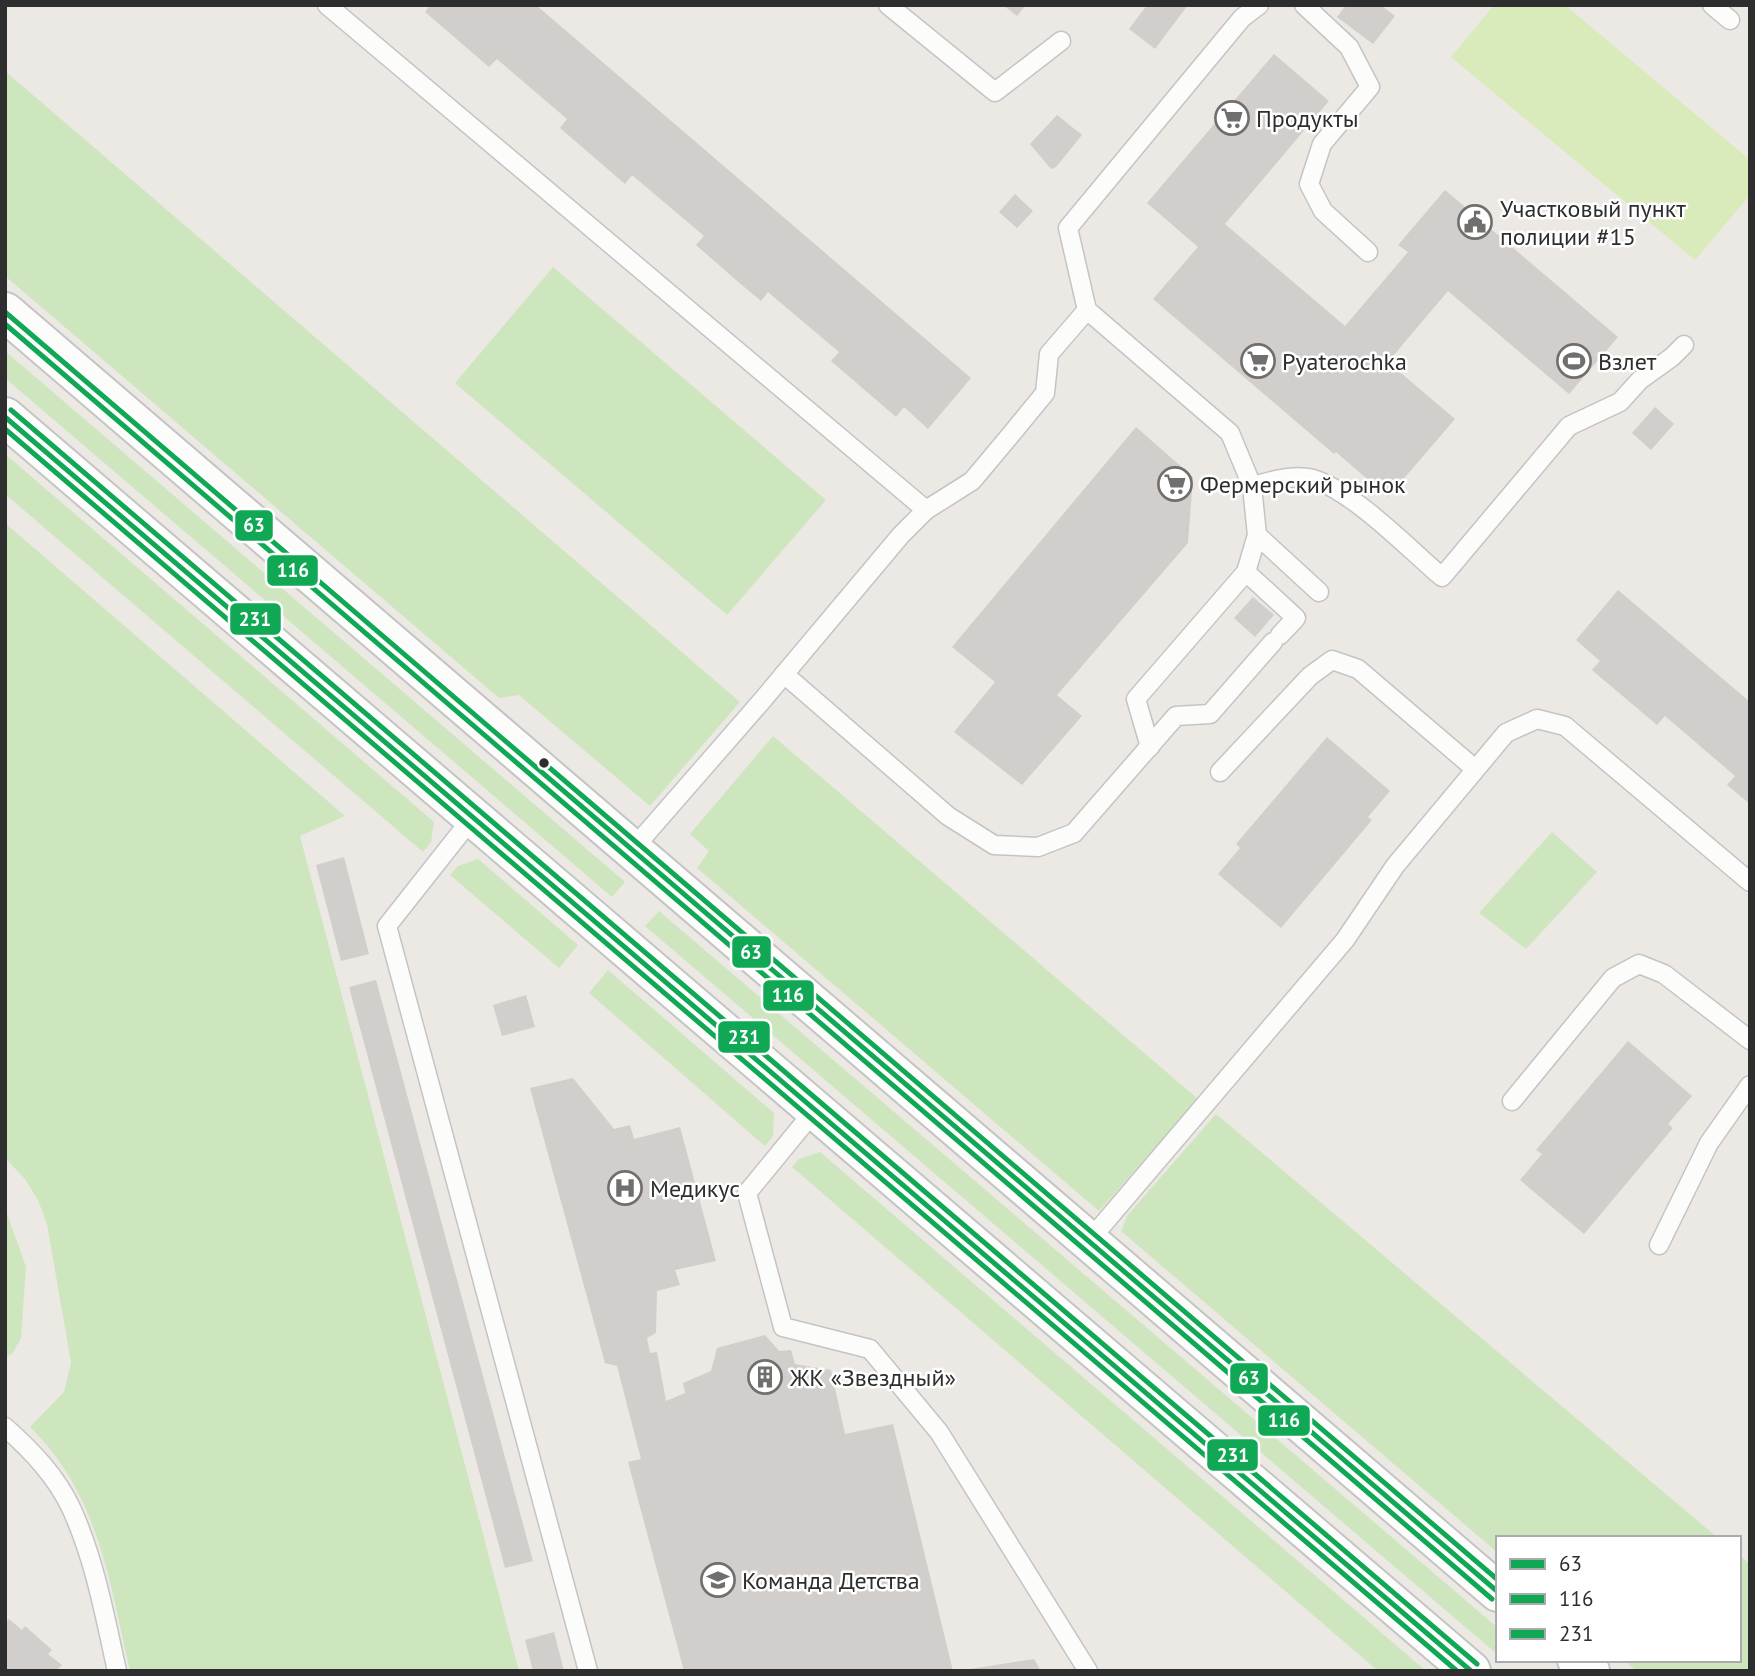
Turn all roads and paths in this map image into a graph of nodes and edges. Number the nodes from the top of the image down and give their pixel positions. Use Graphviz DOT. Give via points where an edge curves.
graph roads {
  1 [pos="327,5"];
  2 [pos="888,5"];
  3 [pos="1259,5"];
  4 [pos="1304,5"];
  5 [pos="1712,5"];
  6 [pos="1730,20"];
  7 [pos="1061,41"];
  8 [pos="1368,252"];
  9 [pos="1087,310"];
  10 [pos="5,313"];
  11 [pos="1684,345"];
  12 [pos="5,417"];
  13 [pos="1252,486"];
  14 [pos="926,510"];
  15 [pos="1257,535"];
  16 [pos="1246,572"];
  17 [pos="1319,592"];
  18 [pos="784,674"];
  19 [pos="1150,747"];
  20 [pos="1474,768"];
  21 [pos="1220,772"];
  22 [pos="473,817"];
  23 [pos="631,851"];
  24 [pos="1750,882"];
  25 [pos="1750,1040"];
  26 [pos="1750,1085"];
  27 [pos="1512,1101"];
  28 [pos="815,1110"];
  29 [pos="1088,1242"];
  30 [pos="1659,1245"];
  31 [pos="5,1427"];
  32 [pos="1496,1590"];
  33 [pos="117,1671"];
  34 [pos="588,1671"];
  35 [pos="1088,1671"];
  36 [pos="1471,1671"];
  1 -- 14 [label="lane"];
  2 -- 7 [label="lane" via="995,92"];
  3 -- 9 [label="lane" via="1242,18 1068,228"];
  4 -- 8 [label="lane" via="1349,47 1370,88 1322,144 1309,184 1323,211"];
  5 -- 6 [label="lane"];
  9 -- 13 [label="lane" via="1230,433"];
  9 -- 14 [label="lane" via="1049,354 1045,393 972,481"];
  10 -- 23 [label="street"];
  11 -- 13 [label="lane" via="1620,402 1569,426 1442,577 1346,495 1314,480 1283,478"];
  12 -- 22 [label="street"];
  13 -- 15 [label="lane"];
  14 -- 18 [label="lane"];
  15 -- 16 [label="lane"];
  15 -- 17 [label="lane"];
  16 -- 19 [label="lane" via="1136,699"];
  16 -- 19 [label="lane" via="1296,618 1210,714 1176,716"];
  18 -- 19 [label="lane" via="948,817 994,845 1038,847 1074,833"];
  18 -- 23 [label="lane"];
  20 -- 21 [label="lane" via="1358,669 1332,660 1310,676"];
  20 -- 24 [label="lane" via="1506,733 1537,719 1566,726"];
  20 -- 29 [label="lane" via="1395,866 1345,940"];
  22 -- 28 [label="street"];
  22 -- 34 [label="lane" via="387,926"];
  23 -- 29 [label="street"];
  25 -- 27 [label="lane" via="1664,974 1639,964 1613,978"];
  26 -- 30 [label="lane" via="1709,1143"];
  28 -- 35 [label="lane" via="747,1193 783,1327 870,1349 939,1432"];
  28 -- 36 [label="street"];
  29 -- 32 [label="street"];
  31 -- 33 [label="lane" via="42,1464 71,1508 94,1574"];
}
